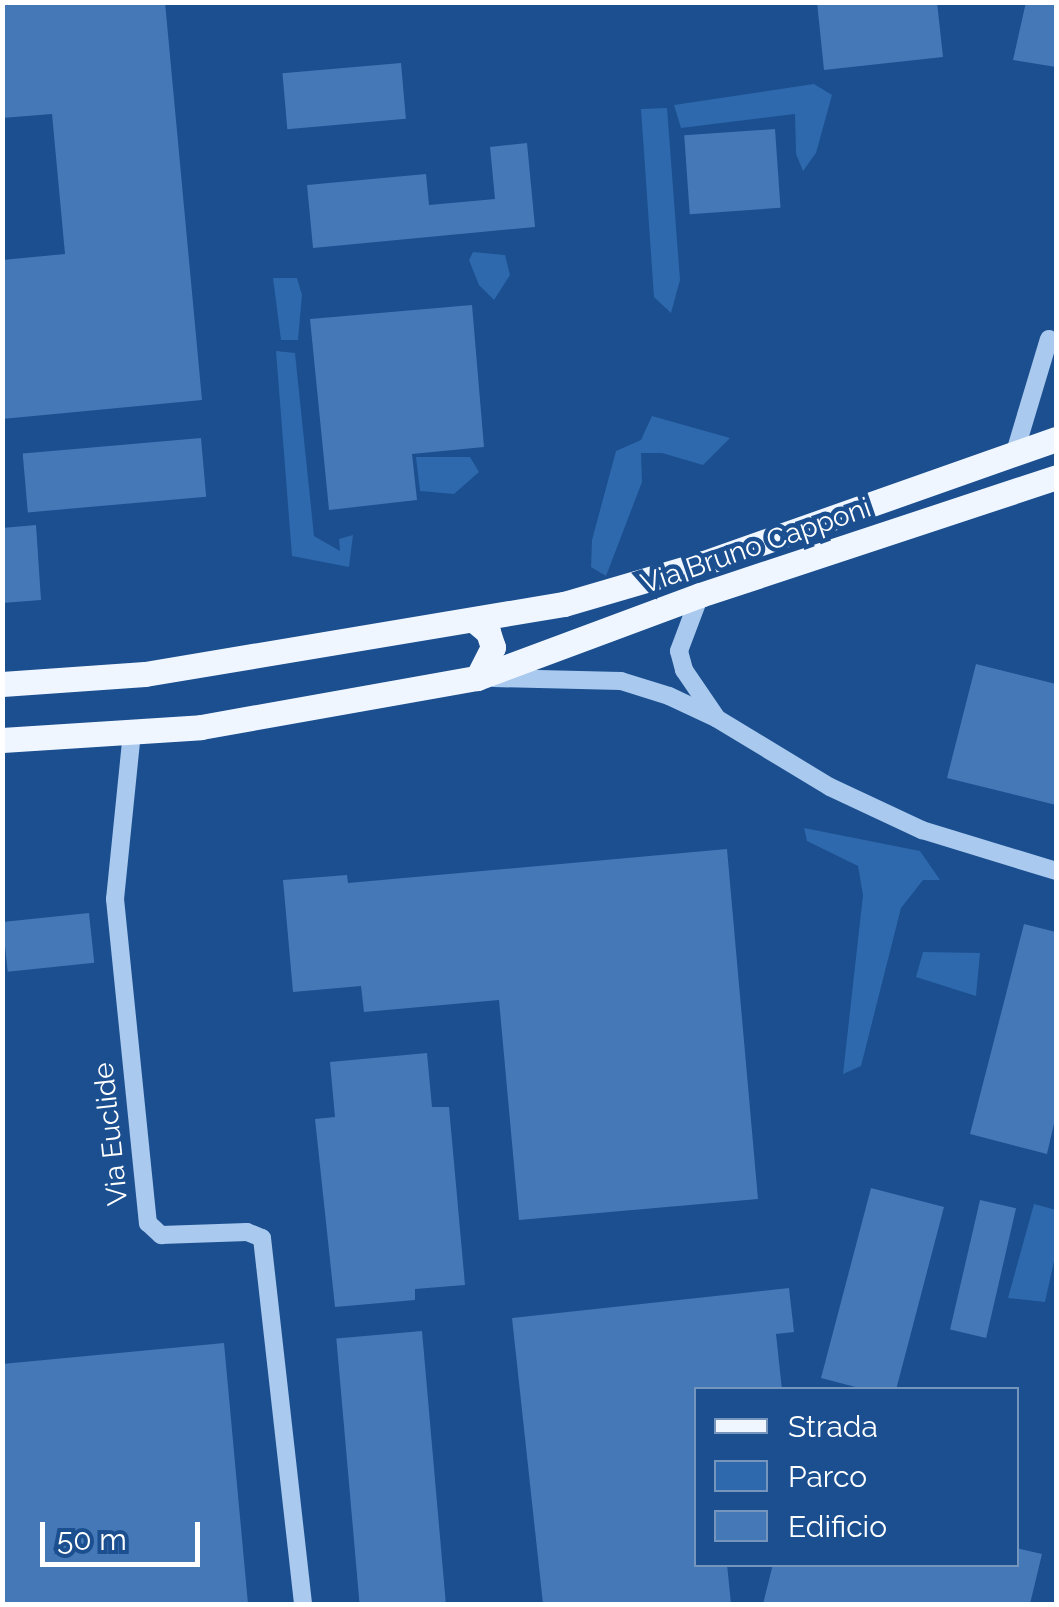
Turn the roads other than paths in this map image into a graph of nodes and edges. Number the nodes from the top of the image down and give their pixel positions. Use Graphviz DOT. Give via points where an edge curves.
graph roads {
  1 [pos="1049,339"];
  2 [pos="1056,439"];
  3 [pos="1015,452"];
  4 [pos="1056,477"];
  5 [pos="700,595"];
  6 [pos="476,622"];
  7 [pos="477,678"];
  8 [pos="2,684"];
  9 [pos="716,718"];
  10 [pos="132,732"];
  11 [pos="2,740"];
  12 [pos="1056,871"];
  13 [pos="303,1604"];
  1 -- 3 [label="street"];
  2 -- 3 [label="main road, Via Bruno Capponi"];
  3 -- 6 [label="main road, Via Bruno Capponi" via="704,563"];
  4 -- 5 [label="main road, Via Bruno Capponi"];
  5 -- 7 [label="main road, Via Bruno Capponi"];
  5 -- 9 [label="street" via="679,650 684,670"];
  6 -- 7 [label="main road" via="493,647"];
  6 -- 8 [label="main road, Via Bruno Capponi" via="145,674"];
  7 -- 9 [label="street" via="621,681"];
  7 -- 10 [label="main road, Via Bruno Capponi" via="201,727"];
  9 -- 12 [label="street" via="830,787 922,830"];
  10 -- 11 [label="main road, Via Bruno Capponi"];
  10 -- 13 [label="street, Via Euclide" via="115,899 148,1224 160,1236 247,1232 262,1238"];
}
